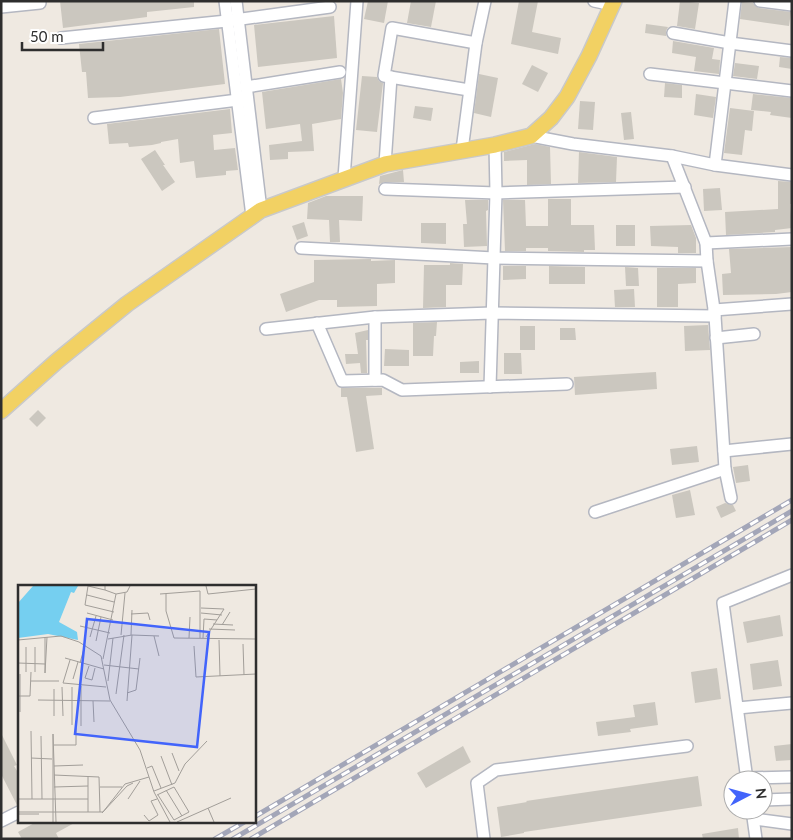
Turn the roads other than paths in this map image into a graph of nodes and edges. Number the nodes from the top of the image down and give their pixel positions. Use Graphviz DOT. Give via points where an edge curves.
graph roads {
  1 [pos="225,1"];
  2 [pos="236,1"];
  3 [pos="357,1"];
  4 [pos="485,1"];
  5 [pos="594,1"];
  6 [pos="735,1"];
  7 [pos="760,1"];
  8 [pos="40,3"];
  9 [pos="613,3"];
  10 [pos="792,5"];
  11 [pos="1,7"];
  12 [pos="330,7"];
  13 [pos="233,21"];
  14 [pos="673,32"];
  15 [pos="61,38"];
  16 [pos="476,43"];
  17 [pos="730,43"];
  18 [pos="792,51"];
  19 [pos="340,72"];
  20 [pos="650,74"];
  21 [pos="391,77"];
  22 [pos="725,83"];
  23 [pos="246,87"];
  24 [pos="469,90"];
  25 [pos="792,91"];
  26 [pos="238,100"];
  27 [pos="94,118"];
  28 [pos="531,136"];
  29 [pos="494,145"];
  30 [pos="462,150"];
  31 [pos="672,156"];
  32 [pos="385,164"];
  33 [pos="716,165"];
  34 [pos="792,175"];
  35 [pos="344,178"];
  36 [pos="685,187"];
  37 [pos="385,189"];
  38 [pos="496,194"];
  39 [pos="256,213"];
  40 [pos="792,239"];
  41 [pos="706,243"];
  42 [pos="301,248"];
  43 [pos="494,258"];
  44 [pos="707,261"];
  45 [pos="792,304"];
  46 [pos="492,313"];
  47 [pos="714,313"];
  48 [pos="374,317"];
  49 [pos="317,323"];
  50 [pos="266,329"];
  51 [pos="754,334"];
  52 [pos="716,338"];
  53 [pos="375,380"];
  54 [pos="566,384"];
  55 [pos="490,387"];
  56 [pos="1,412"];
  57 [pos="792,444"];
  58 [pos="724,451"];
  59 [pos="725,469"];
  60 [pos="731,498"];
  61 [pos="595,512"];
  62 [pos="792,575"];
  63 [pos="792,703"];
  64 [pos="738,708"];
  65 [pos="687,746"];
  66 [pos="746,770"];
  67 [pos="792,777"];
  68 [pos="773,778"];
  69 [pos="792,799"];
  70 [pos="773,800"];
  71 [pos="18,812"];
  72 [pos="773,819"];
  73 [pos="754,820"];
  74 [pos="1,821"];
  75 [pos="792,824"];
  76 [pos="484,839"];
  77 [pos="756,839"];
  1 -- 13 [label="street"];
  2 -- 13 [label="street"];
  3 -- 35 [label="street"];
  4 -- 16 [label="street"];
  5 -- 9 [label="street"];
  6 -- 17 [label="street"];
  7 -- 10 [label="street"];
  8 -- 11 [label="street"];
  9 -- 28 [label="main road" via="566,97 551,118"];
  12 -- 13 [label="street"];
  13 -- 15 [label="street"];
  13 -- 23 [label="street"];
  13 -- 26 [label="street"];
  14 -- 17 [label="street"];
  16 -- 21 [label="street" via="392,28 384,76"];
  16 -- 24 [label="street"];
  17 -- 18 [label="street"];
  17 -- 22 [label="street"];
  19 -- 23 [label="street"];
  20 -- 22 [label="street"];
  21 -- 24 [label="street"];
  21 -- 32 [label="street"];
  22 -- 25 [label="street"];
  22 -- 33 [label="street"];
  23 -- 39 [label="street"];
  24 -- 30 [label="street"];
  26 -- 27 [label="street"];
  26 -- 39 [label="street"];
  28 -- 29 [label="main road"];
  28 -- 31 [label="street"];
  29 -- 30 [label="main road"];
  29 -- 38 [label="street"];
  30 -- 32 [label="main road"];
  31 -- 33 [label="street"];
  31 -- 36 [label="street"];
  32 -- 35 [label="main road"];
  33 -- 34 [label="street"];
  35 -- 39 [label="main road"];
  36 -- 38 [label="street"];
  36 -- 41 [label="street"];
  37 -- 38 [label="street"];
  38 -- 43 [label="street"];
  39 -- 56 [label="main road" via="127,304"];
  40 -- 41 [label="street"];
  41 -- 44 [label="street"];
  42 -- 43 [label="street"];
  43 -- 44 [label="street"];
  43 -- 46 [label="street"];
  44 -- 47 [label="street"];
  45 -- 47 [label="street"];
  46 -- 47 [label="street"];
  46 -- 48 [label="street"];
  46 -- 55 [label="street"];
  47 -- 52 [label="street"];
  48 -- 49 [label="street"];
  48 -- 53 [label="street"];
  49 -- 50 [label="street"];
  49 -- 53 [label="street" via="342,382"];
  51 -- 52 [label="street"];
  52 -- 58 [label="street"];
  53 -- 55 [label="street" via="383,380 402,390"];
  54 -- 55 [label="street"];
  57 -- 58 [label="street"];
  58 -- 59 [label="street"];
  59 -- 60 [label="street"];
  59 -- 61 [label="street"];
  62 -- 64 [label="street" via="723,603"];
  63 -- 64 [label="street"];
  64 -- 66 [label="street"];
  65 -- 76 [label="street" via="496,770 477,784"];
  67 -- 68 [label="street"];
  69 -- 70 [label="street"];
  71 -- 74 [label="street"];
  72 -- 75 [label="street"];
  73 -- 77 [label="street"];
}
